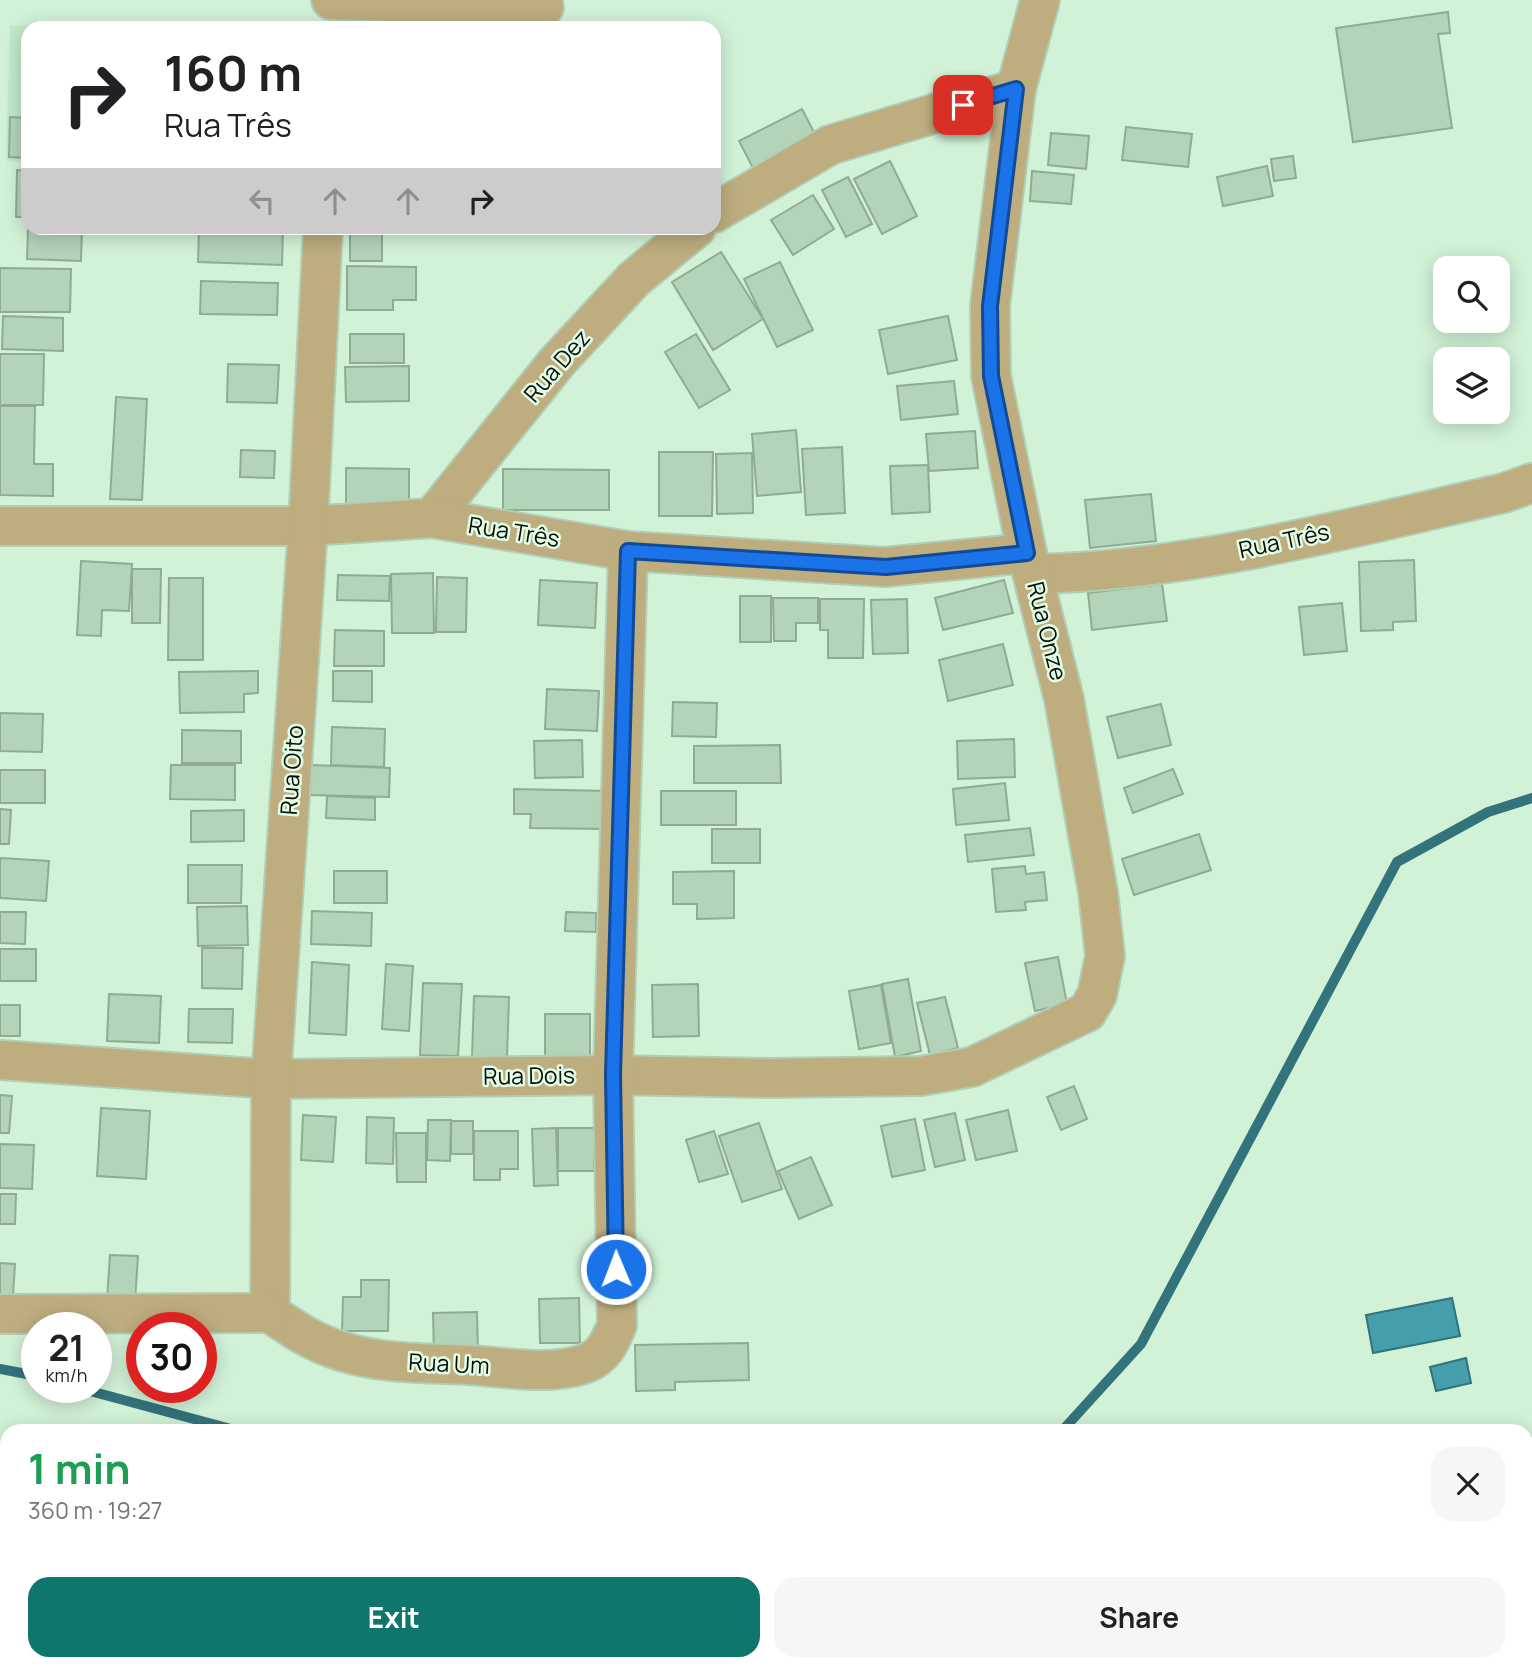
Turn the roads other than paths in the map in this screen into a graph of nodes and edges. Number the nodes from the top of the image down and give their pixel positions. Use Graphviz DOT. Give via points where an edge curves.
graph roads {
  1 [pos="333,0"];
  2 [pos="1040,0"];
  3 [pos="544,7"];
  4 [pos="332,21"];
  5 [pos="1016,89"];
  6 [pos="721,209"];
  7 [pos="323,235"];
  8 [pos="687,235"];
  9 [pos="1532,483"];
  10 [pos="432,518"];
  11 [pos="0,526"];
  12 [pos="308,526"];
  13 [pos="628,551"];
  14 [pos="1030,564"];
  15 [pos="1087,1012"];
  16 [pos="0,1060"];
  17 [pos="613,1074"];
  18 [pos="271,1079"];
  19 [pos="270,1313"];
  20 [pos="0,1314"];
  1 -- 3 [label="street"];
  1 -- 4 [label="street"];
  2 -- 5 [label="street, Rua Onze"];
  5 -- 6 [label="street" via="830,145"];
  5 -- 14 [label="street, Rua Onze" via="990,306 991,376"];
  7 -- 12 [label="street, Rua Oito"];
  8 -- 10 [label="street, Rua Dez" via="634,279 557,362"];
  9 -- 14 [label="street, Rua Três" via="1504,493 1199,559 1087,573"];
  10 -- 12 [label="street, Rua Três"];
  10 -- 13 [label="street, Rua Três"];
  11 -- 12 [label="street, Rua Três"];
  12 -- 18 [label="street, Rua Oito"];
  13 -- 14 [label="street, Rua Três" via="886,567"];
  13 -- 17 [label="street"];
  14 -- 15 [label="street, Rua Onze" via="1064,699 1098,892 1105,956 1097,995"];
  15 -- 17 [label="street, Rua Dois" via="972,1067 921,1076"];
  16 -- 18 [label="street, Rua Dois"];
  17 -- 18 [label="street, Rua Dois"];
  17 -- 19 [label="street, Rua Um" via="617,1325 601,1354 586,1364 553,1370 397,1361 343,1352 307,1338"];
  18 -- 19 [label="street, Rua Oito"];
  19 -- 20 [label="street"];
}
